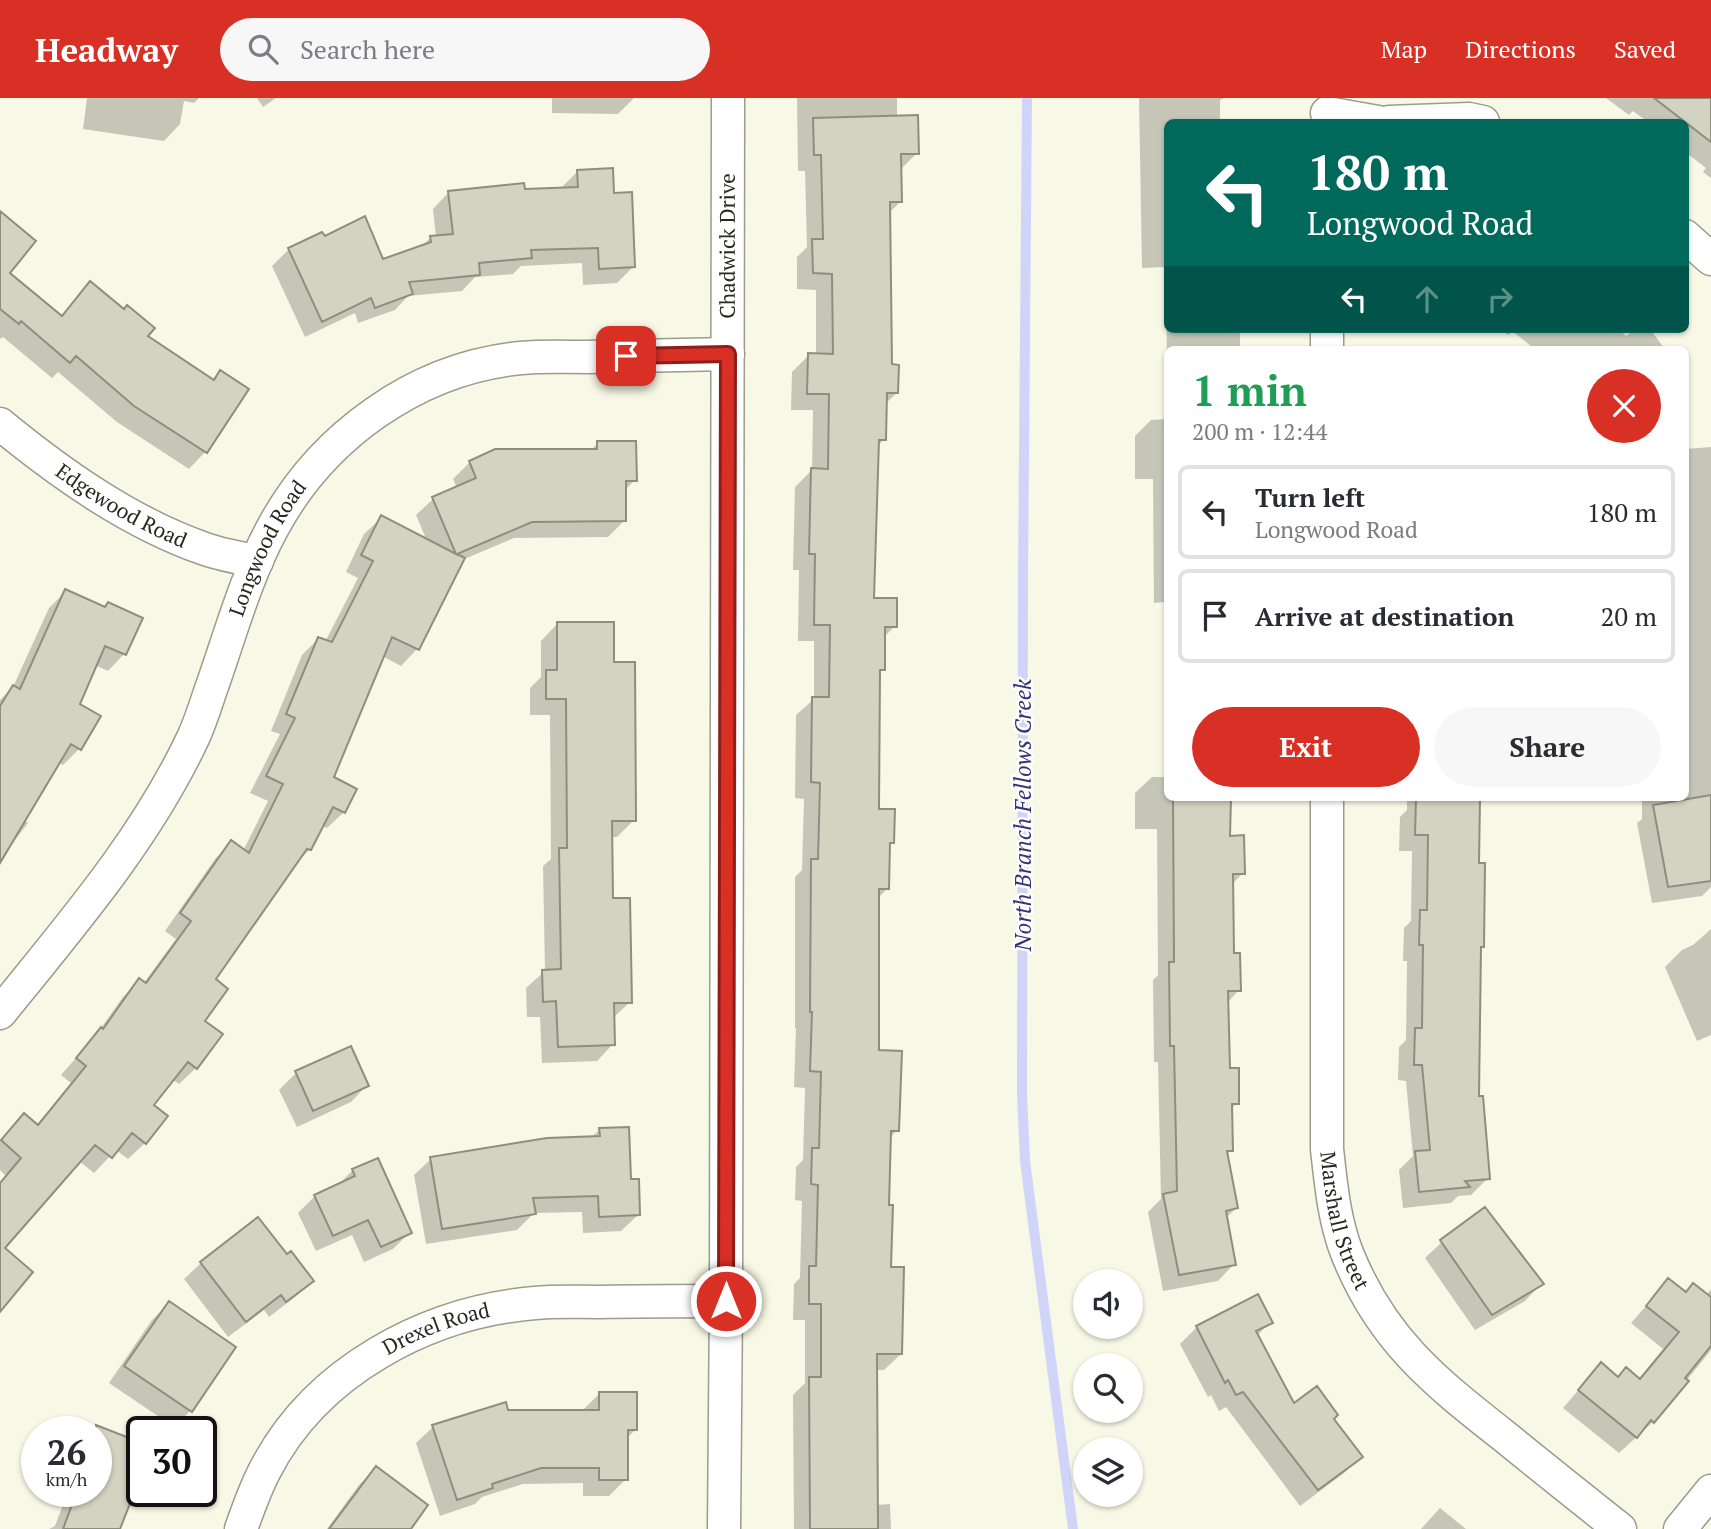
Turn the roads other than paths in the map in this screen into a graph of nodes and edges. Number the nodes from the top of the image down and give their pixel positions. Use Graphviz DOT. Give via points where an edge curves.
graph roads {
  1 [pos="728,98"];
  2 [pos="1327,111"];
  3 [pos="1364,119"];
  4 [pos="1689,240"];
  5 [pos="1711,260"];
  6 [pos="728,354"];
  7 [pos="0,424"];
  8 [pos="257,561"];
  9 [pos="1327,801"];
  10 [pos="0,1013"];
  11 [pos="726,1301"];
  12 [pos="1711,1491"];
  13 [pos="241,1529"];
  14 [pos="724,1529"];
  15 [pos="1620,1529"];
  16 [pos="1680,1529"];
  1 -- 6 [label="street, Chadwick Drive"];
  2 -- 3 [label="street"];
  4 -- 5 [label="street"];
  6 -- 8 [label="street, Longwood Road" via="521,358 433,380 382,407 330,451 291,498"];
  6 -- 11 [label="street, Chadwick Drive"];
  7 -- 8 [label="street, Edgewood Road" via="77,482 140,520 203,548"];
  8 -- 10 [label="street, Longwood Road" via="195,735 168,788 104,884"];
  9 -- 15 [label="street, Marshall Street" via="1326,1149 1333,1207 1346,1252 1383,1324 1412,1359"];
  11 -- 13 [label="street, Drexel Road" via="535,1302 484,1310 405,1337 335,1384 286,1437 266,1468"];
  11 -- 14 [label="street, Chadwick Drive"];
  12 -- 16 [label="street"];
}
